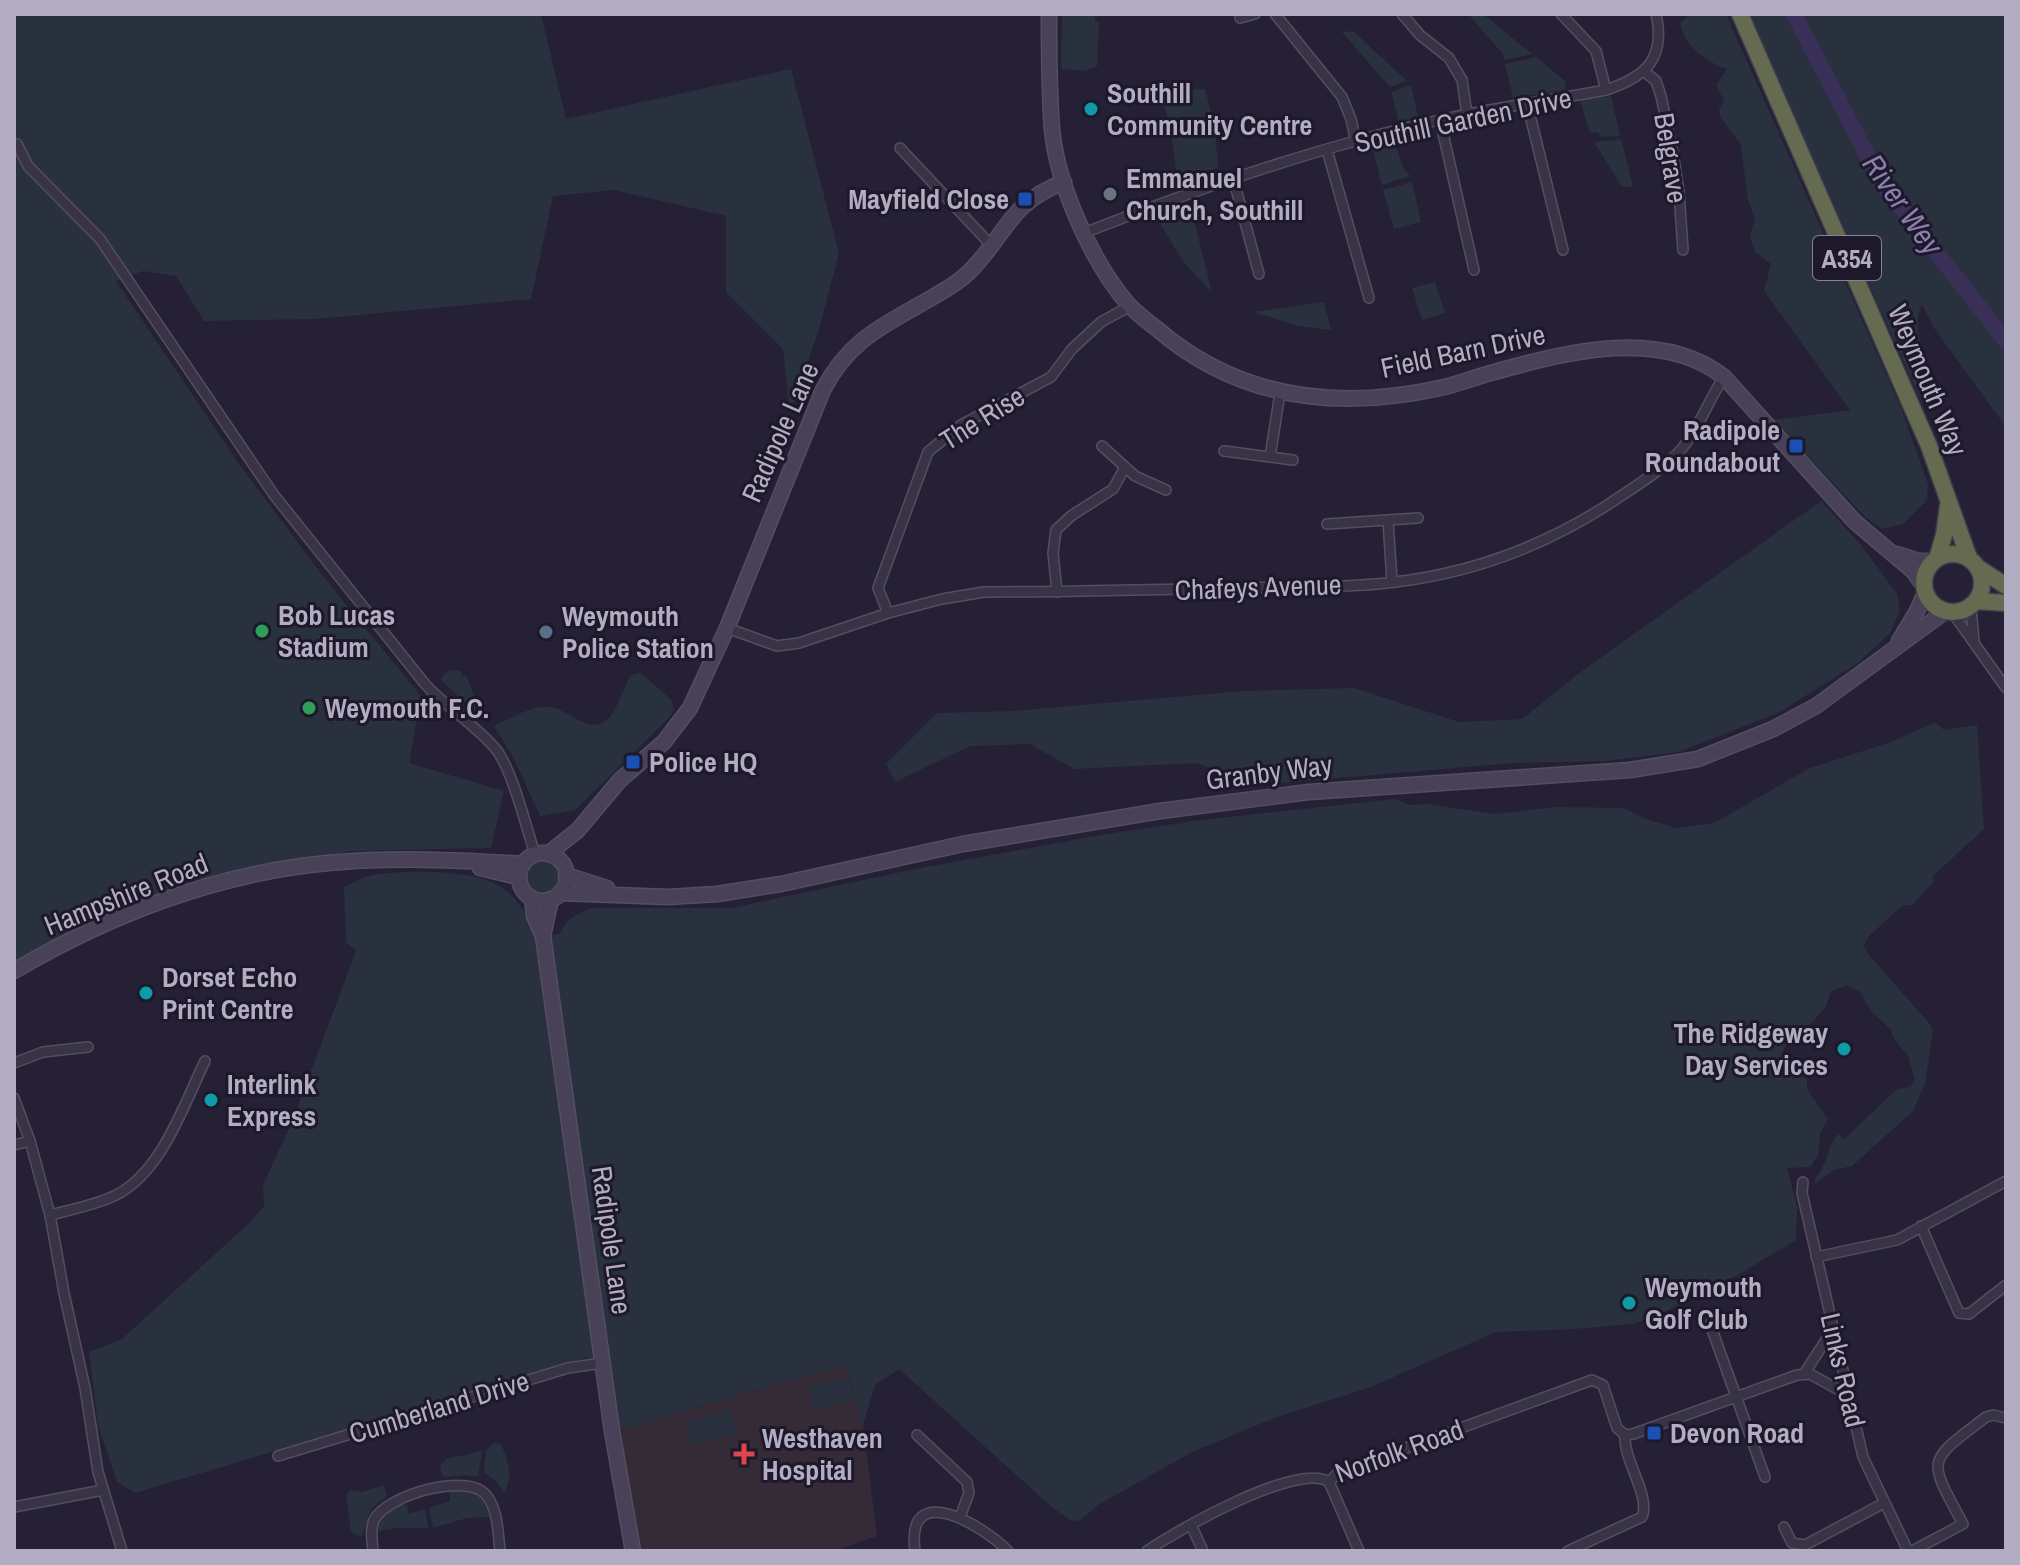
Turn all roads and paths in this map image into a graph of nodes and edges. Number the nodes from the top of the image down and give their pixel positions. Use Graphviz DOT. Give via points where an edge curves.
graph roads {
  1 [pos="1049,14"];
  2 [pos="1255,14"];
  3 [pos="1275,14"];
  4 [pos="1402,14"];
  5 [pos="1561,14"];
  6 [pos="1656,14"];
  7 [pos="1740,14"];
  8 [pos="1240,18"];
  9 [pos="1645,72"];
  10 [pos="1606,90"];
  11 [pos="1527,103"];
  12 [pos="1467,114"];
  13 [pos="1440,120"];
  14 [pos="1356,142"];
  15 [pos="17,144"];
  16 [pos="900,148"];
  17 [pos="1327,150"];
  18 [pos="1233,178"];
  19 [pos="1064,182"];
  20 [pos="1084,233"];
  21 [pos="991,245"];
  22 [pos="1563,250"];
  23 [pos="1683,250"];
  24 [pos="1474,270"];
  25 [pos="1259,274"];
  26 [pos="1369,298"];
  27 [pos="1130,306"];
  28 [pos="1724,377"];
  29 [pos="1280,393"];
  30 [pos="1102,446"];
  31 [pos="1224,451"];
  32 [pos="1270,457"];
  33 [pos="1293,460"];
  34 [pos="1125,467"];
  35 [pos="1166,490"];
  36 [pos="1948,504"];
  37 [pos="1418,518"];
  38 [pos="1388,520"];
  39 [pos="1327,524"];
  40 [pos="1893,552"];
  41 [pos="1935,560"];
  42 [pos="1975,564"];
  43 [pos="1392,582"];
  44 [pos="2006,586"];
  45 [pos="1924,589"];
  46 [pos="1057,592"];
  47 [pos="2006,603"];
  48 [pos="1974,604"];
  49 [pos="1949,612"];
  50 [pos="888,613"];
  51 [pos="727,628"];
  52 [pos="1974,641"];
  53 [pos="1894,648"];
  54 [pos="2006,688"];
  55 [pos="578,830"];
  56 [pos="531,862"];
  57 [pos="564,869"];
  58 [pos="627,894"];
  59 [pos="556,896"];
  60 [pos="532,898"];
  61 [pos="543,936"];
  62 [pos="14,971"];
  63 [pos="88,1047"];
  64 [pos="205,1061"];
  65 [pos="14,1063"];
  66 [pos="14,1098"];
  67 [pos="30,1141"];
  68 [pos="14,1145"];
  69 [pos="2006,1181"];
  70 [pos="1803,1182"];
  71 [pos="50,1215"];
  72 [pos="1921,1226"];
  73 [pos="1816,1257"];
  74 [pos="2006,1285"];
  75 [pos="1710,1324"];
  76 [pos="1833,1329"];
  77 [pos="602,1363"];
  78 [pos="1804,1374"];
  79 [pos="1848,1395"];
  80 [pos="1736,1398"];
  81 [pos="2006,1418"];
  82 [pos="917,1435"];
  83 [pos="1625,1435"];
  84 [pos="278,1456"];
  85 [pos="1765,1477"];
  86 [pos="1329,1482"];
  87 [pos="103,1490"];
  88 [pos="1884,1503"];
  89 [pos="14,1507"];
  90 [pos="960,1517"];
  91 [pos="1191,1525"];
  92 [pos="1784,1527"];
  93 [pos="122,1551"];
  94 [pos="373,1551"];
  95 [pos="500,1551"];
  96 [pos="633,1551"];
  97 [pos="915,1551"];
  98 [pos="1008,1551"];
  99 [pos="1147,1551"];
  100 [pos="1203,1551"];
  101 [pos="1359,1551"];
  102 [pos="1568,1551"];
  103 [pos="1910,1551"];
  1 -- 19 [label="main road" via="1052,131"];
  2 -- 8 [label="street"];
  3 -- 14 [label="street" via="1342,97"];
  4 -- 12 [label="street" via="1449,58 1462,80"];
  5 -- 10 [label="street" via="1596,51"];
  6 -- 9 [label="street" via="1659,44"];
  7 -- 36 [label="highway, Weymouth Way / A354" via="1929,446"];
  9 -- 10 [label="street, Southill Garden Drive"];
  9 -- 23 [label="street, Belgrave" via="1656,81 1669,133"];
  10 -- 11 [label="street, Southill Garden Drive"];
  11 -- 12 [label="street, Southill Garden Drive"];
  11 -- 22 [label="street"];
  12 -- 13 [label="street, Southill Garden Drive"];
  13 -- 14 [label="street, Southill Garden Drive"];
  13 -- 24 [label="street"];
  14 -- 17 [label="street, Southill Garden Drive"];
  15 -- 56 [label="street" via="28,166 100,239 282,506 425,684 497,750 514,790"];
  16 -- 21 [label="street"];
  17 -- 18 [label="street, Southill Garden Drive"];
  17 -- 26 [label="street"];
  18 -- 20 [label="street, Southill Garden Drive"];
  18 -- 25 [label="street"];
  19 -- 20 [label="main road, Field Barn Drive"];
  19 -- 21 [label="main road, Radipole Lane" via="1018,209"];
  20 -- 27 [label="main road, Field Barn Drive"];
  21 -- 51 [label="main road, Radipole Lane" via="968,273 871,331 835,367"];
  27 -- 29 [label="main road, Field Barn Drive" via="1204,364"];
  27 -- 50 [label="street, The Rise" via="1101,322 1051,377 961,425 928,452 878,588"];
  28 -- 29 [label="main road, Field Barn Drive" via="1678,352 1600,350 1390,396 1333,399"];
  28 -- 40 [label="main road, Field Barn Drive" via="1855,522"];
  28 -- 43 [label="street, Chafeys Avenue" via="1676,455 1579,523 1512,555"];
  29 -- 32 [label="street"];
  30 -- 34 [label="street"];
  31 -- 32 [label="street"];
  32 -- 33 [label="street"];
  34 -- 35 [label="street"];
  34 -- 46 [label="street" via="1113,489 1056,530"];
  36 -- 41 [label="highway, Weymouth Way / A354"];
  36 -- 42 [label="highway, Weymouth Way / A354"];
  37 -- 38 [label="street"];
  38 -- 39 [label="street"];
  38 -- 43 [label="street"];
  40 -- 41 [label="main road, Field Barn Drive"];
  40 -- 45 [label="main road, Field Barn Drive"];
  41 -- 42 [label="highway" via="1949,555"];
  41 -- 45 [label="highway, A354" via="1925,571"];
  42 -- 44 [label="highway"];
  42 -- 48 [label="highway, A354" via="1982,589"];
  43 -- 46 [label="street, Chafeys Avenue"];
  45 -- 49 [label="highway" via="1935,606"];
  45 -- 53 [label="main road, Granby Way"];
  46 -- 50 [label="street, Chafeys Avenue" via="984,592"];
  47 -- 48 [label="highway"];
  48 -- 49 [label="highway"];
  48 -- 52 [label="street"];
  49 -- 52 [label="street"];
  49 -- 53 [label="main road, Granby Way"];
  50 -- 51 [label="street, Chafeys Avenue" via="777,646"];
  51 -- 55 [label="main road, Radipole Lane" via="690,708"];
  52 -- 54 [label="street"];
  53 -- 58 [label="main road, Granby Way" via="1816,706 1773,729 1698,759 1663,766 1294,794 963,844 717,894"];
  55 -- 56 [label="main road, Radipole Lane"];
  55 -- 57 [label="main road, Radipole Lane"];
  56 -- 57 [label="main road, Granby Way"];
  56 -- 60 [label="main road, Radipole Lane" via="522,889"];
  56 -- 62 [label="main road, Hampshire Road" via="324,863 232,880 89,930"];
  57 -- 58 [label="main road, Granby Way"];
  57 -- 59 [label="main road, Radipole Lane"];
  58 -- 59 [label="main road, Granby Way"];
  59 -- 60 [label="main road, Granby Way"];
  59 -- 61 [label="main road, Radipole Lane"];
  60 -- 61 [label="main road, Radipole Lane"];
  61 -- 77 [label="main road, Radipole Lane"];
  63 -- 65 [label="street" via="43,1052"];
  64 -- 71 [label="street" via="155,1160 137,1182 91,1205"];
  66 -- 67 [label="street"];
  67 -- 68 [label="street"];
  67 -- 71 [label="street"];
  69 -- 72 [label="street"];
  70 -- 73 [label="street, Links Road"];
  71 -- 87 [label="street"];
  72 -- 73 [label="street" via="1897,1240"];
  72 -- 74 [label="street" via="1959,1313 1969,1314"];
  73 -- 76 [label="street, Links Road"];
  75 -- 80 [label="street"];
  76 -- 78 [label="street"];
  76 -- 79 [label="street, Links Road"];
  77 -- 84 [label="street, Cumberland Drive" via="568,1368"];
  77 -- 96 [label="main road, Radipole Lane"];
  78 -- 79 [label="street"];
  78 -- 80 [label="street"];
  79 -- 88 [label="street, Links Road" via="1863,1457"];
  80 -- 83 [label="street"];
  80 -- 85 [label="street"];
  81 -- 103 [label="street" via="1986,1417 1942,1450 1938,1476 1963,1524"];
  82 -- 90 [label="street" via="967,1482 969,1493"];
  83 -- 86 [label="street, Norfolk Road" via="1617,1428 1603,1385 1592,1380 1338,1473"];
  83 -- 102 [label="street, Norfolk Road" via="1625,1450 1644,1503 1642,1517"];
  86 -- 91 [label="street, Norfolk Road" via="1315,1477 1284,1484"];
  86 -- 101 [label="street"];
  87 -- 89 [label="street"];
  87 -- 93 [label="street"];
  88 -- 92 [label="street" via="1805,1545 1792,1543"];
  88 -- 103 [label="street, Links Road"];
  90 -- 97 [label="street" via="929,1513 913,1529"];
  90 -- 98 [label="street"];
  91 -- 99 [label="street, Norfolk Road"];
  91 -- 100 [label="street"];
  94 -- 95 [label="street" via="371,1530 388,1505 455,1484 486,1494"];
}
